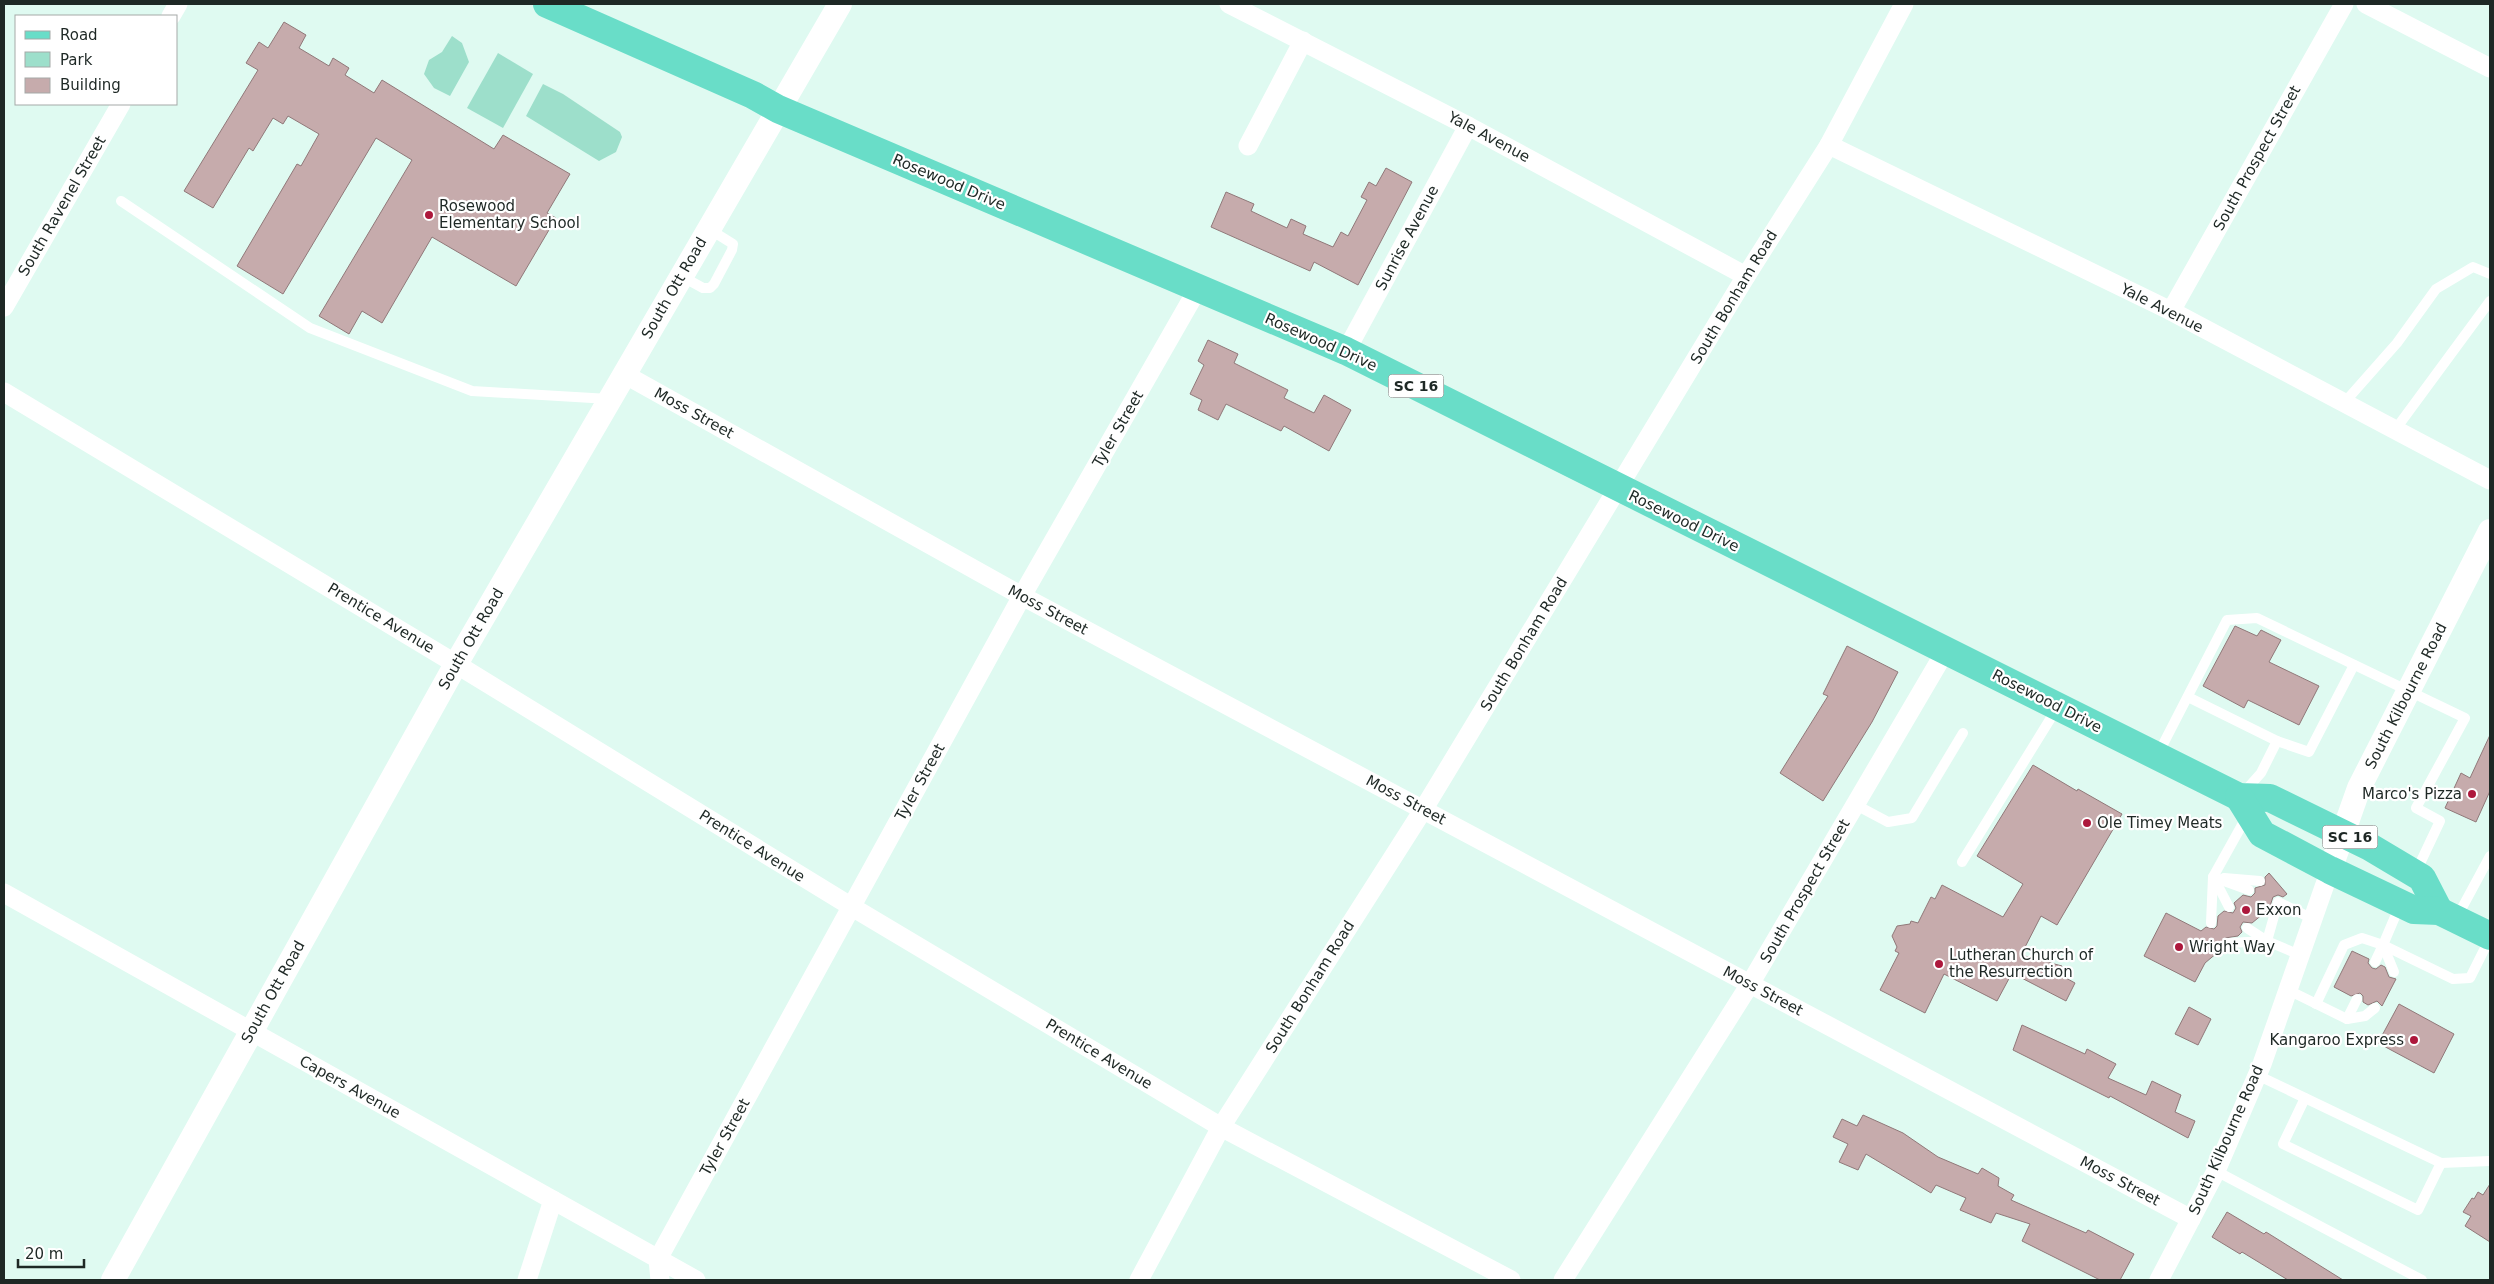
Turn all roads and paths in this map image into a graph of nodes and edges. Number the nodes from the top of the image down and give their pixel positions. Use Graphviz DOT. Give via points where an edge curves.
graph roads {
  1 [pos="547,4"];
  2 [pos="840,4"];
  3 [pos="1229,4"];
  4 [pos="1904,4"];
  5 [pos="2344,4"];
  6 [pos="2366,4"];
  7 [pos="569,10"];
  8 [pos="1303,42"];
  9 [pos="2490,68"];
  10 [pos="119,105"];
  11 [pos="778,108"];
  12 [pos="1468,126"];
  13 [pos="1829,145"];
  14 [pos="1248,146"];
  15 [pos="121,201"];
  16 [pos="708,228"];
  17 [pos="2490,274"];
  18 [pos="681,276"];
  19 [pos="1746,276"];
  20 [pos="1197,290"];
  21 [pos="2490,301"];
  22 [pos="4,308"];
  23 [pos="2171,312"];
  24 [pos="1346,351"];
  25 [pos="624,374"];
  26 [pos="4,392"];
  27 [pos="610,399"];
  28 [pos="2344,403"];
  29 [pos="2395,430"];
  30 [pos="2490,480"];
  31 [pos="1618,489"];
  32 [pos="2490,531"];
  33 [pos="1022,596"];
  34 [pos="1946,650"];
  35 [pos="456,664"];
  36 [pos="2354,665"];
  37 [pos="2409,691"];
  38 [pos="2188,697"];
  39 [pos="2058,707"];
  40 [pos="1963,733"];
  41 [pos="2277,741"];
  42 [pos="2157,757"];
  43 [pos="1856,805"];
  44 [pos="2244,805"];
  45 [pos="1423,810"];
  46 [pos="2342,833"];
  47 [pos="2490,856"];
  48 [pos="1962,862"];
  49 [pos="2330,870"];
  50 [pos="2415,874"];
  51 [pos="2214,877"];
  52 [pos="2260,880"];
  53 [pos="2248,890"];
  54 [pos="4,893"];
  55 [pos="2401,904"];
  56 [pos="852,907"];
  57 [pos="2229,907"];
  58 [pos="2267,911"];
  59 [pos="2447,915"];
  60 [pos="2312,919"];
  61 [pos="2211,923"];
  62 [pos="2246,928"];
  63 [pos="2490,937"];
  64 [pos="2267,941"];
  65 [pos="2228,944"];
  66 [pos="2383,944"];
  67 [pos="2300,956"];
  68 [pos="2375,962"];
  69 [pos="2394,972"];
  70 [pos="1750,984"];
  71 [pos="2288,990"];
  72 [pos="2357,999"];
  73 [pos="2316,1004"];
  74 [pos="2375,1008"];
  75 [pos="2347,1019"];
  76 [pos="251,1031"];
  77 [pos="2257,1075"];
  78 [pos="2305,1098"];
  79 [pos="1221,1127"];
  80 [pos="2490,1161"];
  81 [pos="2441,1163"];
  82 [pos="2216,1171"];
  83 [pos="553,1200"];
  84 [pos="2191,1219"];
  85 [pos="658,1259"];
  86 [pos="113,1280"];
  87 [pos="527,1280"];
  88 [pos="660,1280"];
  89 [pos="696,1280"];
  90 [pos="1139,1280"];
  91 [pos="1511,1280"];
  92 [pos="1563,1280"];
  93 [pos="2159,1280"];
  94 [pos="2422,1280"];
  1 -- 7 [label="main road, Rosewood Drive / SC 16"];
  2 -- 11 [label="street, South Ott Road"];
  3 -- 8 [label="street, Yale Avenue"];
  4 -- 13 [label="street, South Bonham Road"];
  5 -- 23 [label="street, South Prospect Street"];
  6 -- 9 [label="street"];
  7 -- 11 [label="main road, Rosewood Drive / SC 16"];
  8 -- 12 [label="street, Yale Avenue"];
  8 -- 14 [label="street"];
  10 -- 22 [label="street, South Ravenel Street"];
  11 -- 16 [label="street, South Ott Road"];
  11 -- 20 [label="main road, Rosewood Drive / SC 16"];
  12 -- 19 [label="street, Yale Avenue"];
  12 -- 24 [label="street, Sunrise Avenue"];
  13 -- 19 [label="street, South Bonham Road"];
  13 -- 23 [label="street, Yale Avenue"];
  15 -- 27 [label="lane" via="310,328 472,391"];
  16 -- 18 [label="street, South Ott Road"];
  16 -- 18 [label="lane" via="733,244 714,284 703,288"];
  17 -- 28 [label="lane" via="2473,267 2436,289 2397,343"];
  18 -- 25 [label="street, South Ott Road"];
  19 -- 31 [label="street, South Bonham Road"];
  20 -- 24 [label="main road, Rosewood Drive / SC 16"];
  20 -- 33 [label="street, Tyler Street"];
  21 -- 29 [label="lane"];
  23 -- 28 [label="street, Yale Avenue"];
  24 -- 31 [label="main road, Rosewood Drive / SC 16"];
  25 -- 27 [label="street, South Ott Road"];
  25 -- 33 [label="street, Moss Street"];
  26 -- 35 [label="street, Prentice Avenue"];
  27 -- 35 [label="street, South Ott Road"];
  28 -- 29 [label="street, Yale Avenue"];
  29 -- 30 [label="street, Yale Avenue"];
  31 -- 34 [label="main road, Rosewood Drive / SC 16"];
  31 -- 45 [label="street, South Bonham Road"];
  32 -- 37 [label="street, South Kilbourne Road"];
  33 -- 45 [label="street, Moss Street"];
  33 -- 56 [label="street, Tyler Street"];
  34 -- 39 [label="main road, Rosewood Drive / SC 16"];
  34 -- 43 [label="street, South Prospect Street"];
  35 -- 56 [label="street, Prentice Avenue"];
  35 -- 76 [label="street, South Ott Road"];
  36 -- 37 [label="lane"];
  36 -- 38 [label="lane" via="2257,618 2227,620"];
  36 -- 41 [label="lane" via="2309,752"];
  37 -- 46 [label="street, South Kilbourne Road" via="2359,788"];
  37 -- 50 [label="lane" via="2464,718 2416,808 2440,821"];
  38 -- 41 [label="lane"];
  38 -- 42 [label="lane"];
  39 -- 42 [label="main road, Rosewood Drive / SC 16"];
  39 -- 48 [label="lane"];
  40 -- 43 [label="lane" via="1912,818 1888,822"];
  41 -- 44 [label="lane"];
  42 -- 44 [label="main road, Rosewood Drive / SC 16"];
  43 -- 70 [label="street, South Prospect Street"];
  44 -- 46 [label="main road, Rosewood Drive / SC 16" via="2270,798"];
  44 -- 49 [label="main road, SC 16" via="2262,834"];
  44 -- 51 [label="lane"];
  45 -- 70 [label="street, Moss Street"];
  45 -- 79 [label="street, South Bonham Road"];
  46 -- 49 [label="street, South Kilbourne Road"];
  46 -- 50 [label="main road, Rosewood Drive / SC 16"];
  47 -- 59 [label="lane"];
  49 -- 55 [label="main road, SC 16"];
  49 -- 60 [label="street, South Kilbourne Road"];
  50 -- 59 [label="main road, Rosewood Drive / SC 16" via="2422,878"];
  51 -- 52 [label="lane"];
  51 -- 53 [label="lane"];
  51 -- 57 [label="lane"];
  51 -- 61 [label="lane"];
  54 -- 76 [label="street, Capers Avenue"];
  55 -- 59 [label="main road, SC 16" via="2414,910"];
  55 -- 66 [label="lane"];
  56 -- 79 [label="street, Prentice Avenue"];
  56 -- 85 [label="street, Tyler Street"];
  58 -- 64 [label="lane"];
  59 -- 63 [label="main road, SC 16"];
  60 -- 64 [label="lane" via="2278,902"];
  60 -- 67 [label="street, South Kilbourne Road"];
  62 -- 64 [label="lane"];
  63 -- 66 [label="lane" via="2470,978 2453,979"];
  64 -- 65 [label="lane"];
  64 -- 67 [label="lane"];
  66 -- 68 [label="lane"];
  66 -- 69 [label="lane"];
  66 -- 73 [label="lane" via="2362,938 2344,945"];
  67 -- 71 [label="street, South Kilbourne Road"];
  70 -- 84 [label="street, Moss Street"];
  70 -- 92 [label="street, South Prospect Street"];
  71 -- 73 [label="lane"];
  71 -- 77 [label="street, South Kilbourne Road"];
  72 -- 75 [label="lane"];
  73 -- 75 [label="lane"];
  74 -- 75 [label="lane" via="2365,1016"];
  76 -- 83 [label="street, Capers Avenue"];
  76 -- 86 [label="street, South Ott Road"];
  77 -- 78 [label="lane"];
  77 -- 82 [label="street, South Kilbourne Road"];
  78 -- 81 [label="lane"];
  78 -- 81 [label="lane" via="2282,1144 2418,1210"];
  79 -- 90 [label="street, South Bonham Road"];
  79 -- 91 [label="street, Prentice Avenue"];
  80 -- 81 [label="lane"];
  82 -- 84 [label="street, South Kilbourne Road"];
  82 -- 94 [label="lane"];
  83 -- 85 [label="street, Capers Avenue"];
  83 -- 87 [label="street"];
  84 -- 93 [label="street, South Kilbourne Road"];
  85 -- 88 [label="street"];
  85 -- 89 [label="street, Capers Avenue"];
}
